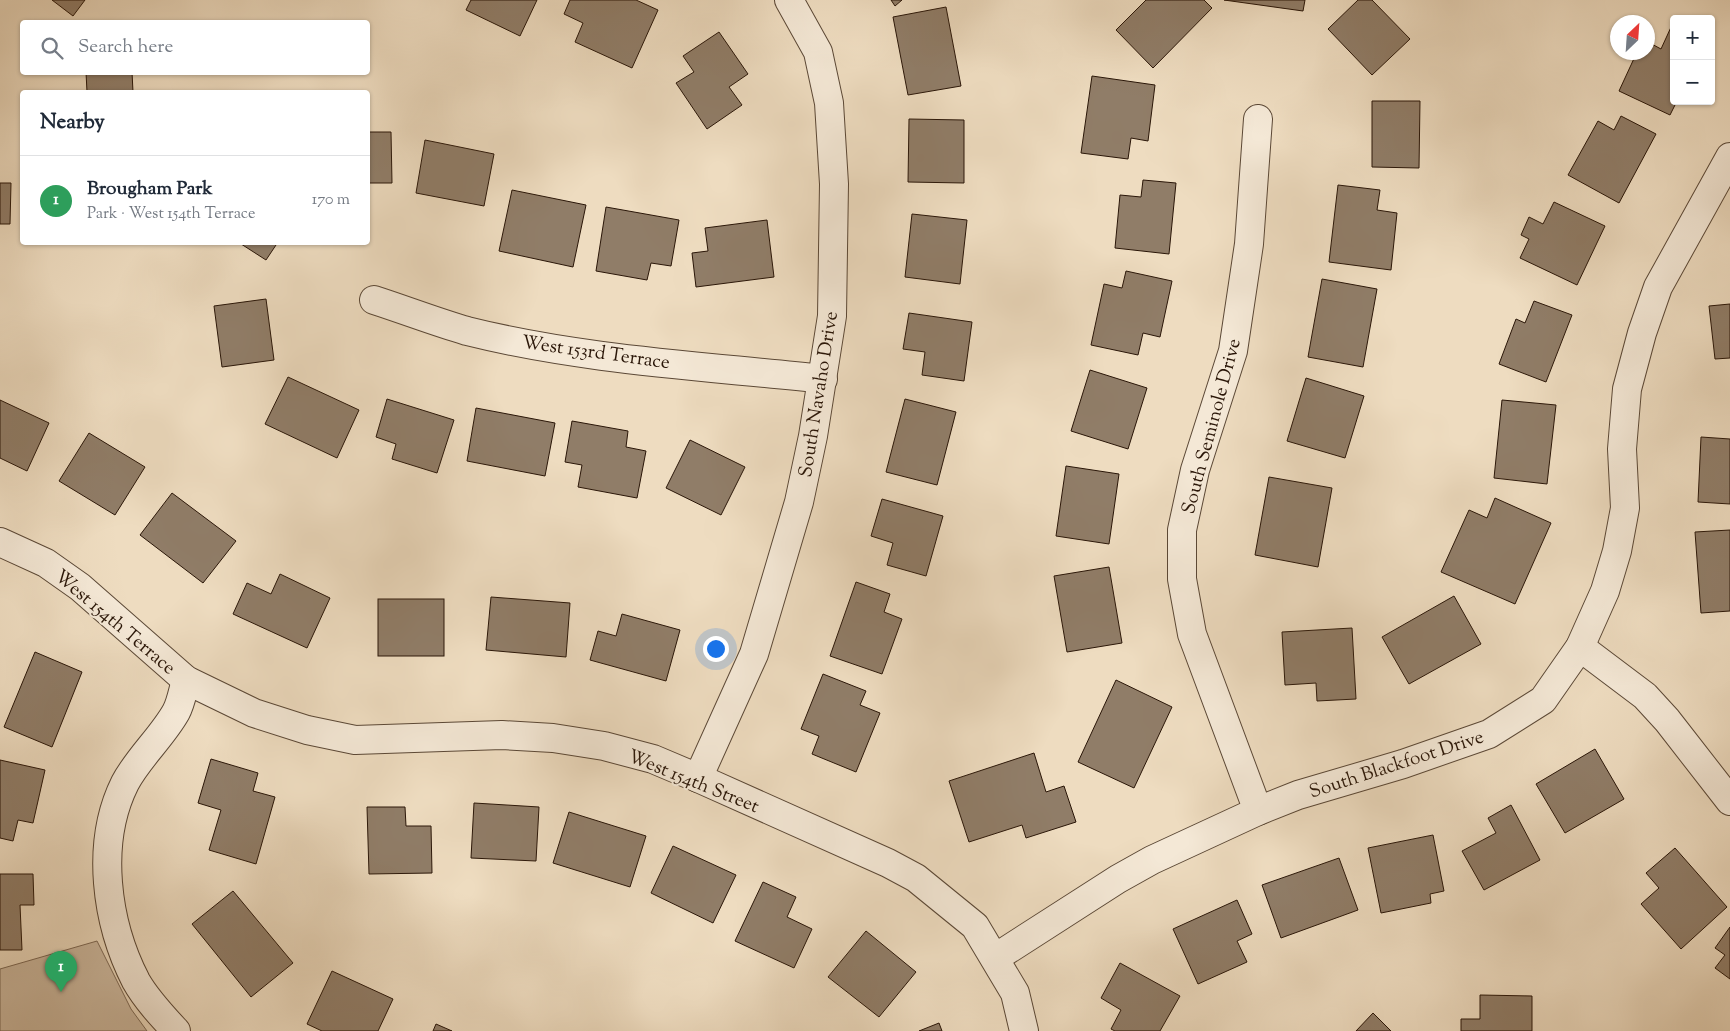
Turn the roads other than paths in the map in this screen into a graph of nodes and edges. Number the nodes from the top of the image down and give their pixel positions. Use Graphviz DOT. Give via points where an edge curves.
graph roads {
  1 [pos="789,0"];
  2 [pos="1258,118"];
  3 [pos="1730,157"];
  4 [pos="1722,190"];
  5 [pos="374,300"];
  6 [pos="823,379"];
  7 [pos="9,546"];
  8 [pos="1580,647"];
  9 [pos="186,680"];
  10 [pos="698,778"];
  11 [pos="1730,800"];
  12 [pos="1258,811"];
  13 [pos="995,958"];
  14 [pos="176,1031"];
  15 [pos="1024,1031"];
  1 -- 6 [label="street, South Navaho Drive" via="818,52 829,103 834,184 832,316"];
  2 -- 12 [label="street, South Seminole Drive" via="1249,244 1233,351 1195,470 1182,530 1182,579 1192,634"];
  3 -- 4 [label="street, South Blackfoot Drive"];
  4 -- 8 [label="street, South Blackfoot Drive" via="1658,287 1642,333 1627,389 1622,449 1625,508 1618,551 1605,591"];
  5 -- 6 [label="street, West 153rd Terrace" via="467,330 534,344"];
  6 -- 10 [label="street, South Navaho Drive" via="799,502 754,654"];
  7 -- 9 [label="street, West 154th Terrace" via="46,563 80,587"];
  8 -- 11 [label="street" via="1645,696"];
  8 -- 12 [label="street, South Blackfoot Drive" via="1543,700 1489,734 1404,764 1298,795"];
  9 -- 10 [label="street, West 154th Street" via="254,713 307,730 355,740 453,735 553,738 604,746 653,760"];
  9 -- 14 [label="street, West 154th Terrace" via="176,711 125,783 113,819 107,866 110,906 121,944 137,982"];
  10 -- 13 [label="street, West 154th Street" via="916,878 975,926"];
  12 -- 13 [label="street, South Blackfoot Drive" via="1118,879"];
  13 -- 15 [label="street, West 154th Street" via="1015,993"];
}
